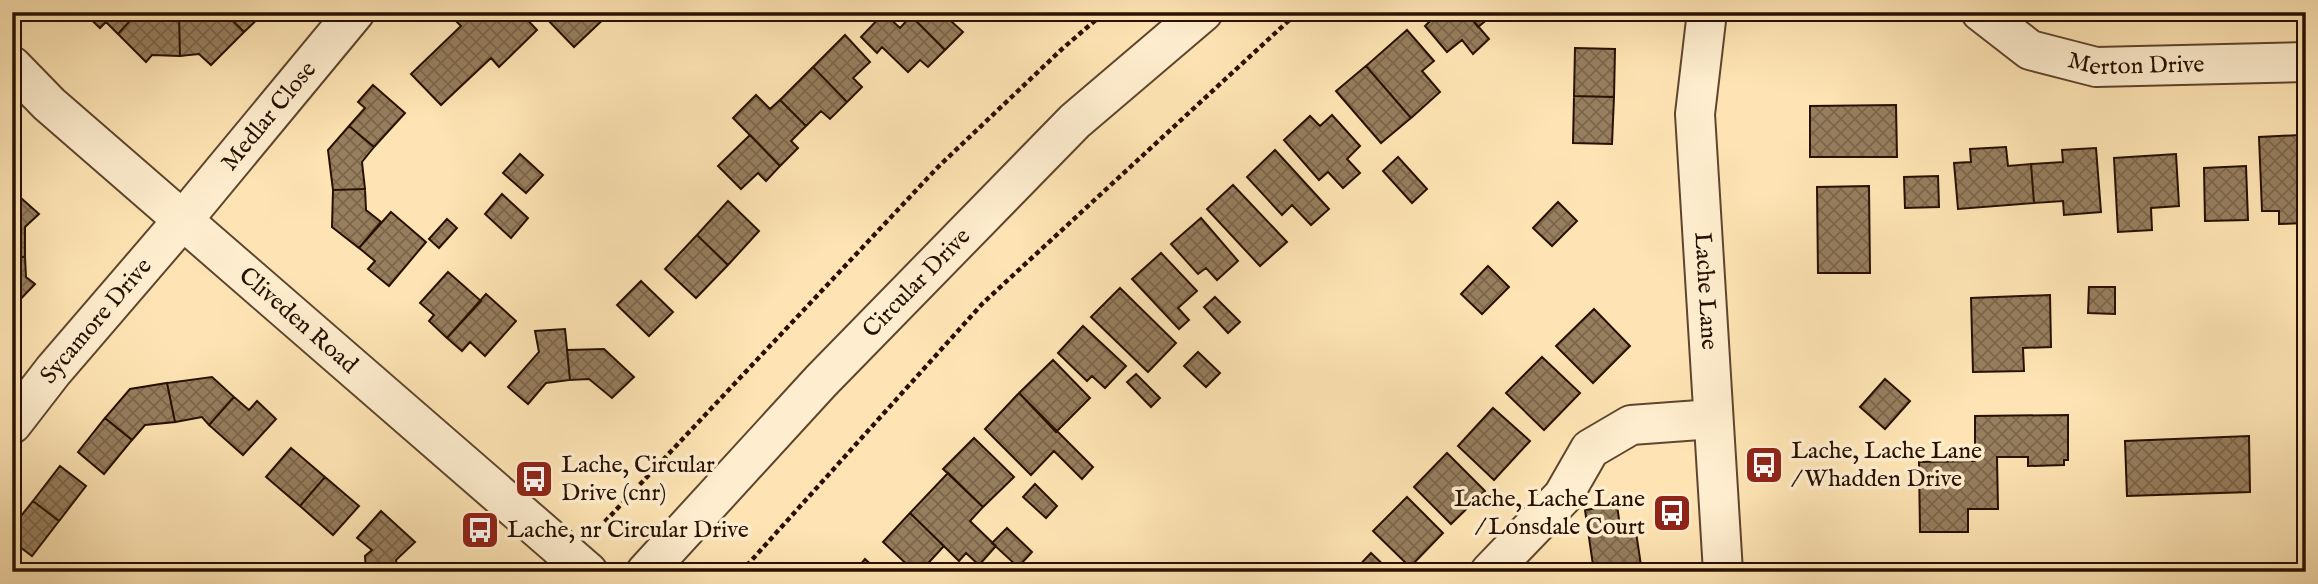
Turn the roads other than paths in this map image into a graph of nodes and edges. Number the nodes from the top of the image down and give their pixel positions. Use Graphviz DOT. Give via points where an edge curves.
graph roads {
  1 [pos="355,12"];
  2 [pos="1203,12"];
  3 [pos="1707,12"];
  4 [pos="1981,12"];
  5 [pos="2306,62"];
  6 [pos="12,66"];
  7 [pos="182,221"];
  8 [pos="1713,419"];
  9 [pos="12,424"];
  10 [pos="580,565"];
  11 [pos="646,572"];
  12 [pos="1490,572"];
  13 [pos="1723,572"];
  1 -- 7 [label="street, Medlar Close"];
  2 -- 11 [label="street, Circular Drive" via="1076,121 821,381"];
  3 -- 8 [label="street, Lache Lane" via="1695,114"];
  4 -- 5 [label="street, Merton Drive" via="2030,50 2096,67"];
  6 -- 7 [label="street, Cliveden Road"];
  7 -- 9 [label="street, Sycamore Drive"];
  7 -- 10 [label="street, Cliveden Road"];
  8 -- 12 [label="street" via="1631,425 1590,449 1563,496"];
  8 -- 13 [label="street, Lache Lane"];
}
